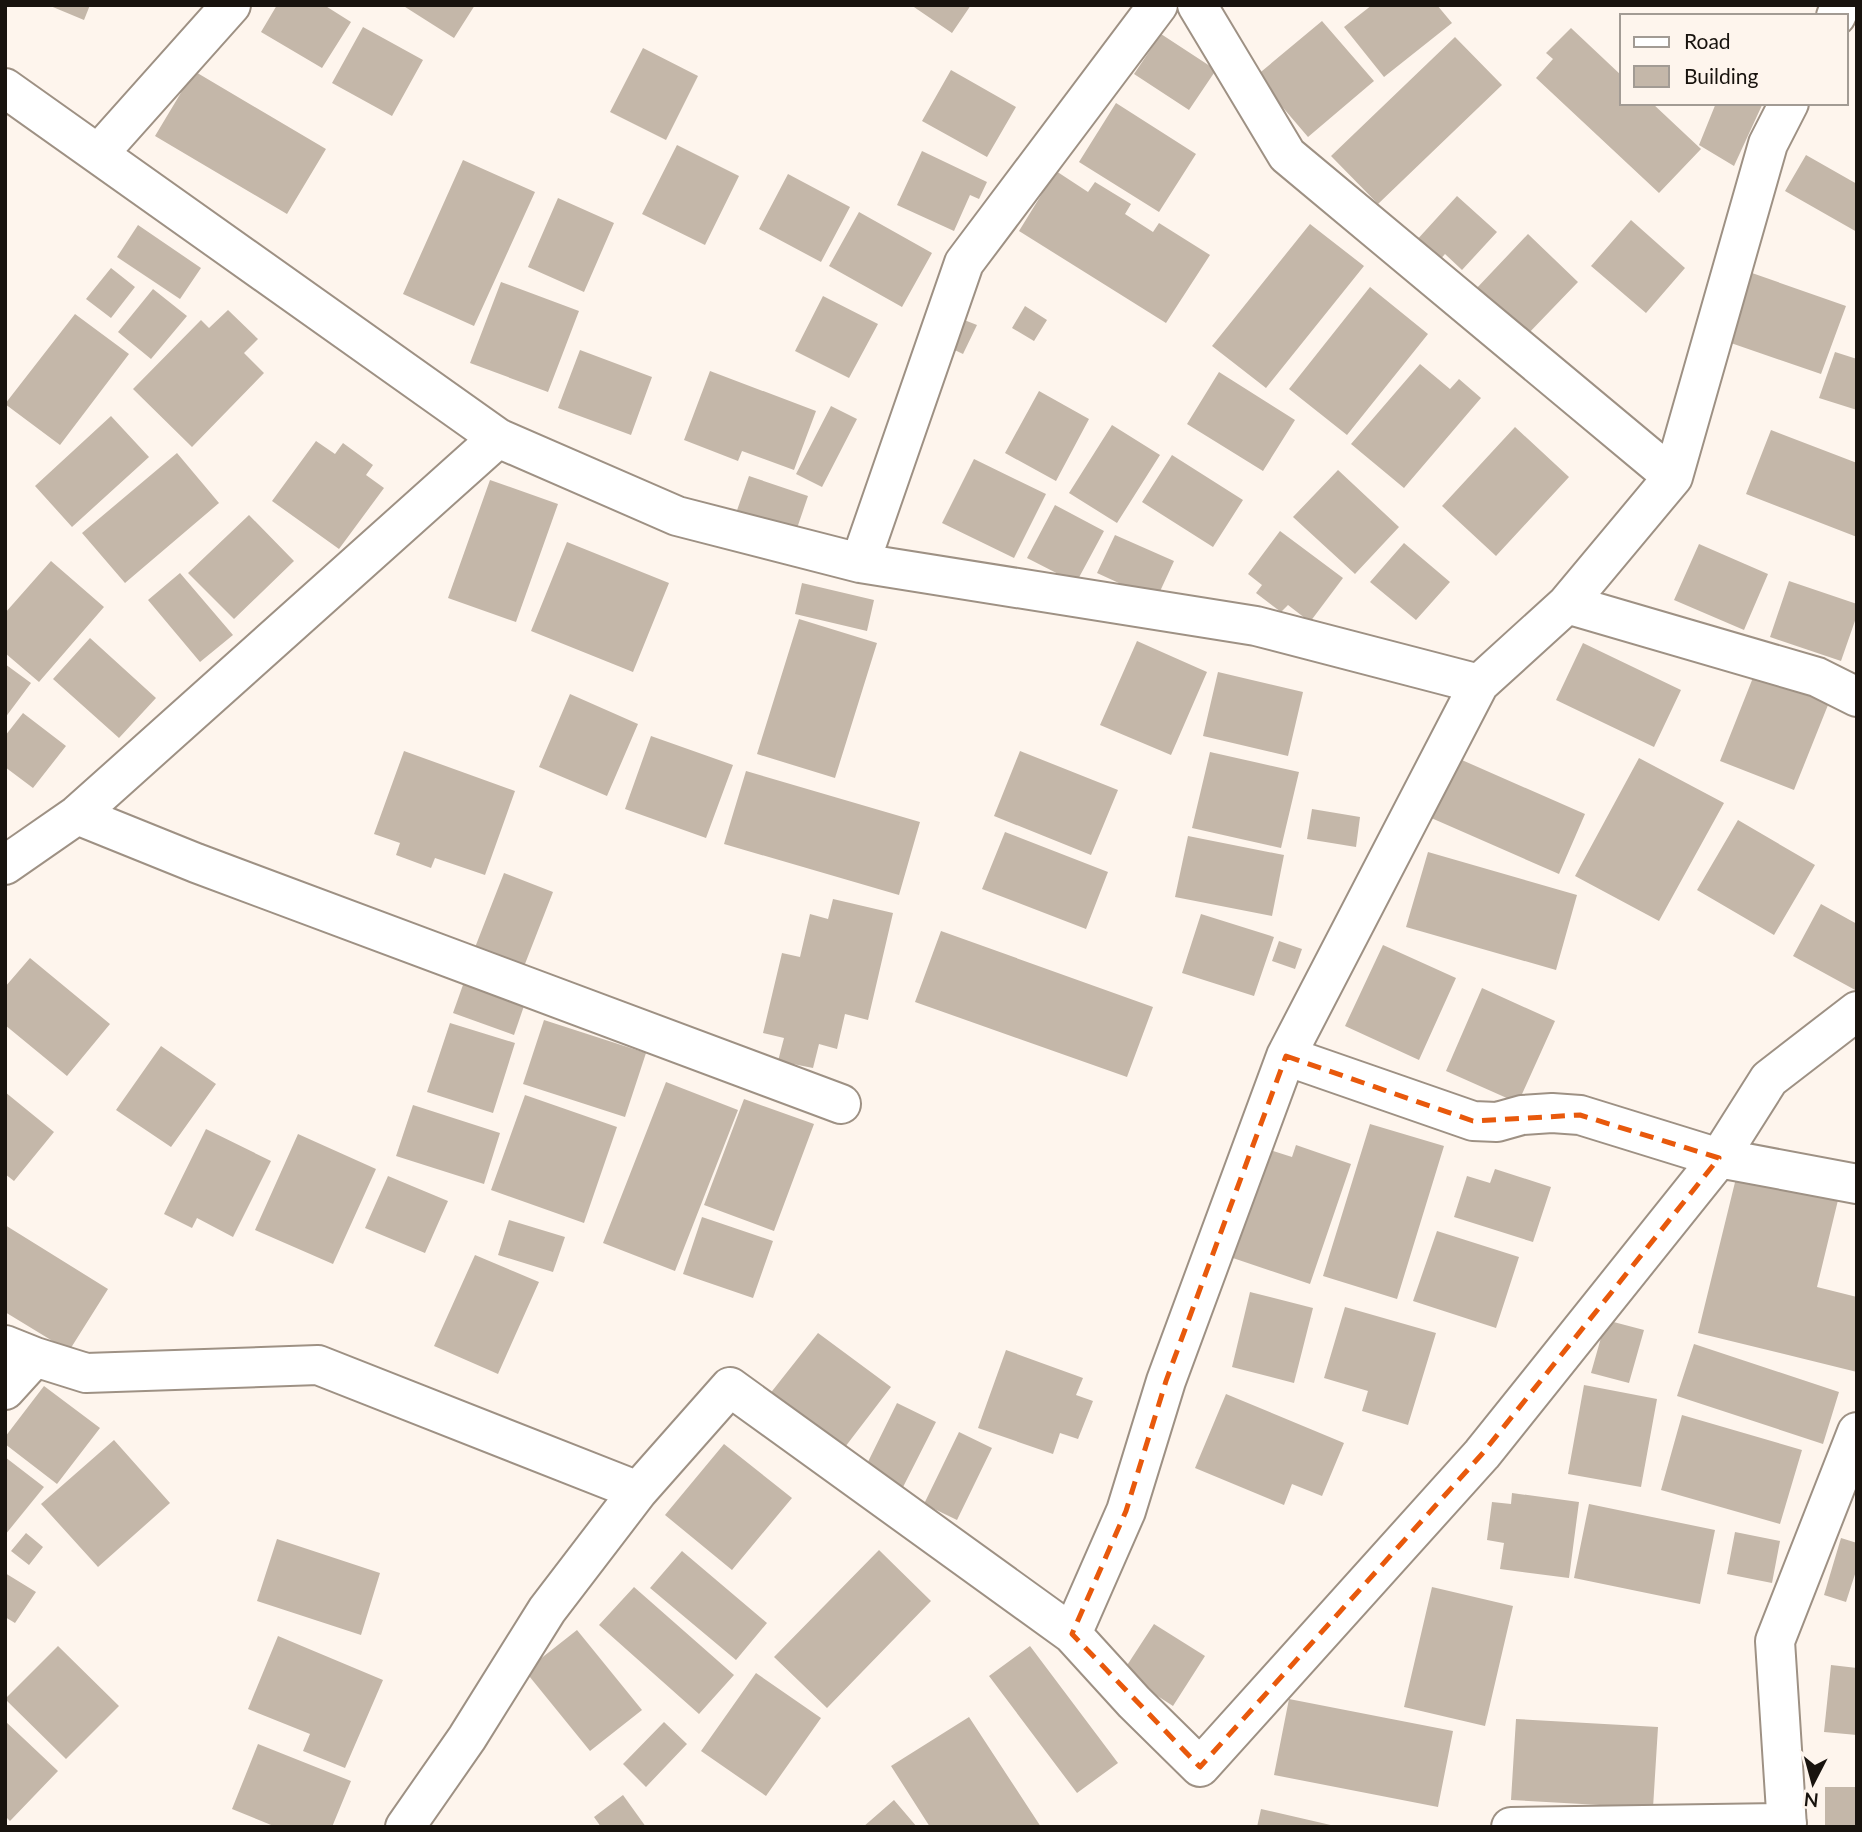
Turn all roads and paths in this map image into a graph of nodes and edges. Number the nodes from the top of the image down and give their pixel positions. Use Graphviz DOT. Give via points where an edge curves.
graph roads {
  1 [pos="231,5"];
  2 [pos="1158,5"];
  3 [pos="1197,5"];
  4 [pos="5,88"];
  5 [pos="1788,105"];
  6 [pos="99,153"];
  7 [pos="498,438"];
  8 [pos="1673,477"];
  9 [pos="860,563"];
  10 [pos="1567,604"];
  11 [pos="1479,684"];
  12 [pos="1857,697"];
  13 [pos="77,815"];
  14 [pos="5,865"];
  15 [pos="1857,1011"];
  16 [pos="1286,1056"];
  17 [pos="841,1104"];
  18 [pos="1719,1158"];
  19 [pos="1857,1184"];
  20 [pos="20,1351"];
  21 [pos="5,1390"];
  22 [pos="1857,1432"];
  23 [pos="638,1491"];
  24 [pos="1072,1634"];
  25 [pos="1787,1825"];
  26 [pos="405,1827"];
  27 [pos="1511,1827"];
  1 -- 6 [label="street"];
  2 -- 9 [label="street" via="964,264"];
  3 -- 8 [label="street" via="1287,155"];
  4 -- 6 [label="street"];
  5 -- 8 [label="street" via="1768,144"];
  6 -- 7 [label="street"];
  7 -- 9 [label="street" via="677,516"];
  7 -- 13 [label="street"];
  8 -- 10 [label="street"];
  9 -- 11 [label="street" via="1256,626"];
  10 -- 11 [label="street"];
  10 -- 12 [label="street" via="1817,677"];
  11 -- 16 [label="street"];
  13 -- 14 [label="street"];
  13 -- 17 [label="street"];
  15 -- 18 [label="street" via="1769,1079"];
  16 -- 18 [label="street" via="1473,1121 1497,1122 1532,1114 1580,1115"];
  16 -- 24 [label="street" via="1166,1381 1126,1511"];
  18 -- 19 [label="street"];
  18 -- 24 [label="street" via="1482,1454 1200,1767"];
  20 -- 21 [label="street"];
  20 -- 23 [label="street" via="86,1373 318,1365"];
  22 -- 25 [label="street" via="1775,1641"];
  23 -- 24 [label="street" via="730,1387"];
  23 -- 26 [label="street" via="548,1610"];
  25 -- 27 [label="street"];
}
